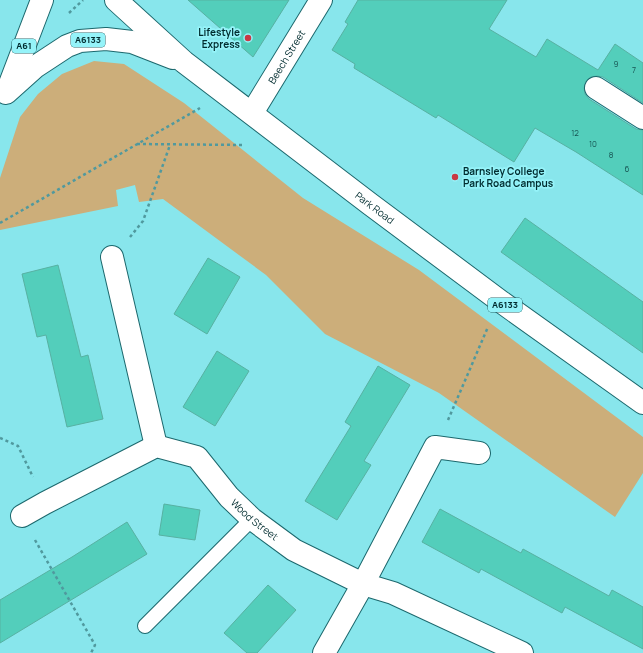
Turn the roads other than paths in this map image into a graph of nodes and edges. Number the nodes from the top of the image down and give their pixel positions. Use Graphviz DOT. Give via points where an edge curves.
graph roads {
  1 [pos="42,0"];
  2 [pos="116,0"];
  3 [pos="321,0"];
  4 [pos="184,62"];
  5 [pos="596,88"];
  6 [pos="3,100"];
  7 [pos="252,113"];
  8 [pos="643,118"];
  9 [pos="112,257"];
  10 [pos="643,403"];
  11 [pos="156,446"];
  12 [pos="479,453"];
  13 [pos="22,516"];
  14 [pos="252,520"];
  15 [pos="363,584"];
  16 [pos="145,626"];
  17 [pos="324,653"];
  18 [pos="522,653"];
  1 -- 6 [label="main road, A61"];
  2 -- 4 [label="main road, Park Road / A6133"];
  3 -- 7 [label="main road, Beech Street"];
  4 -- 6 [label="main road, A6133" via="132,42 106,39 80,41 67,46 35,67"];
  4 -- 7 [label="main road, Park Road / A6133"];
  5 -- 8 [label="main road"];
  7 -- 10 [label="main road, Park Road / A6133" via="500,301"];
  9 -- 11 [label="main road"];
  11 -- 13 [label="main road"];
  11 -- 14 [label="main road, Wood Street" via="197,458"];
  12 -- 15 [label="main road" via="435,447"];
  14 -- 15 [label="main road, Wood Street" via="294,550"];
  14 -- 16 [label="lane"];
  15 -- 17 [label="main road"];
  15 -- 18 [label="main road, Wood Street" via="393,593"];
}
